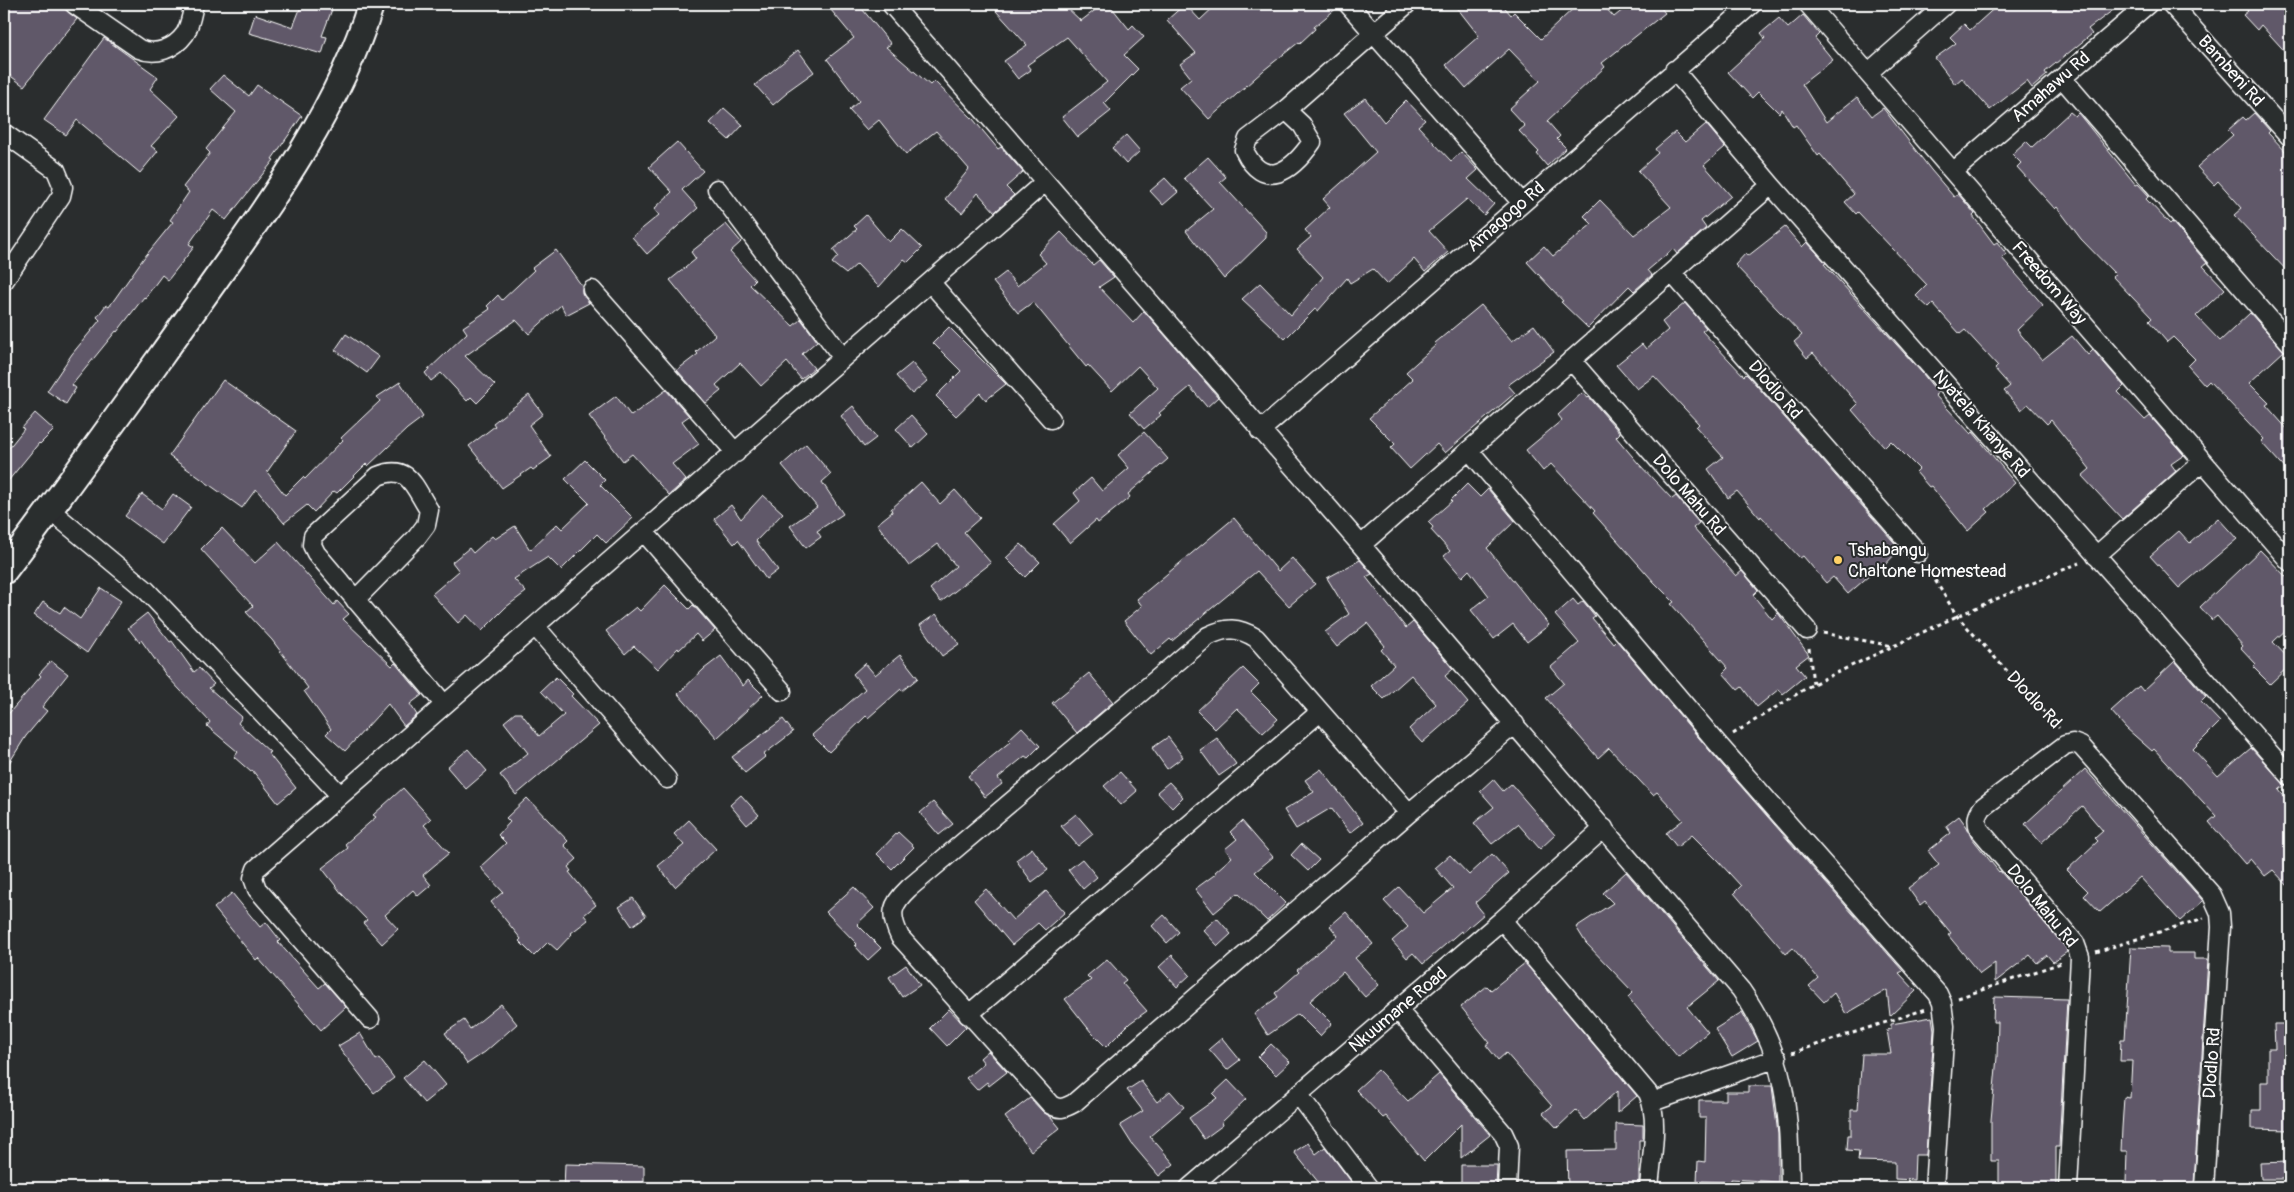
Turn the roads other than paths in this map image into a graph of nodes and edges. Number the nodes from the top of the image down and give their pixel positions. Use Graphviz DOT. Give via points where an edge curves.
graph roads {
  1 [pos="74,4"];
  2 [pos="194,4"];
  3 [pos="371,4"];
  4 [pos="891,4"];
  5 [pos="1348,4"];
  6 [pos="1407,4"];
  7 [pos="1752,4"];
  8 [pos="1808,4"];
  9 [pos="1946,4"];
  10 [pos="2148,4"];
  11 [pos="2171,4"];
  12 [pos="1372,33"];
  13 [pos="1674,70"];
  14 [pos="1869,72"];
  15 [pos="2062,78"];
  16 [pos="1286,110"];
  17 [pos="4,133"];
  18 [pos="2290,138"];
  19 [pos="1954,171"];
  20 [pos="1045,182"];
  21 [pos="1771,185"];
  22 [pos="717,189"];
  23 [pos="1522,203"];
  24 [pos="1672,273"];
  25 [pos="4,281"];
  26 [pos="932,283"];
  27 [pos="592,290"];
  28 [pos="2290,343"];
  29 [pos="843,358"];
  30 [pos="1571,360"];
  31 [pos="1051,419"];
  32 [pos="1260,431"];
  33 [pos="1469,450"];
  34 [pos="736,453"];
  35 [pos="2203,461"];
  36 [pos="50,510"];
  37 [pos="644,532"];
  38 [pos="1360,545"];
  39 [pos="1918,553"];
  40 [pos="2096,556"];
  41 [pos="2290,562"];
  42 [pos="4,571"];
  43 [pos="355,600"];
  44 [pos="536,626"];
  45 [pos="1807,630"];
  46 [pos="782,691"];
  47 [pos="444,704"];
  48 [pos="1320,712"];
  49 [pos="1515,724"];
  50 [pos="2073,743"];
  51 [pos="2290,776"];
  52 [pos="667,779"];
  53 [pos="340,795"];
  54 [pos="1409,813"];
  55 [pos="1604,828"];
  56 [pos="1502,920"];
  57 [pos="1398,1010"];
  58 [pos="968,1015"];
  59 [pos="370,1019"];
  60 [pos="1777,1058"];
  61 [pos="1298,1094"];
  62 [pos="1652,1102"];
  63 [pos="1189,1188"];
  64 [pos="1369,1188"];
  65 [pos="1507,1188"];
  66 [pos="1649,1188"];
  67 [pos="1790,1188"];
  68 [pos="1934,1188"];
  69 [pos="2068,1188"];
  70 [pos="2204,1188"];
  1 -- 2 [label="street" via="150,53 167,49 186,33"];
  3 -- 36 [label="street" via="361,36 319,122 269,204"];
  4 -- 20 [label="street"];
  5 -- 12 [label="street"];
  6 -- 12 [label="street"];
  7 -- 13 [label="street, Amagogo Rd"];
  8 -- 14 [label="street, Freedom Way"];
  9 -- 14 [label="street"];
  10 -- 15 [label="street, Amahawu Rd"];
  11 -- 18 [label="street, Bambeni Rd"];
  12 -- 16 [label="street"];
  12 -- 23 [label="street"];
  13 -- 21 [label="street, Nyatela Khanye Rd"];
  13 -- 23 [label="street, Amagogo Rd"];
  14 -- 19 [label="street, Freedom Way"];
  15 -- 19 [label="street, Amahawu Rd"];
  15 -- 28 [label="street"];
  17 -- 25 [label="street" via="56,170 63,187 61,196"];
  19 -- 35 [label="street, Freedom Way"];
  20 -- 26 [label="street"];
  20 -- 32 [label="street"];
  21 -- 24 [label="street"];
  21 -- 40 [label="street, Nyatela Khanye Rd"];
  22 -- 29 [label="street"];
  23 -- 32 [label="street, Amagogo Rd"];
  24 -- 30 [label="street"];
  24 -- 39 [label="street, Dlodlo Rd"];
  26 -- 29 [label="street"];
  26 -- 31 [label="street"];
  27 -- 34 [label="street"];
  29 -- 34 [label="street"];
  30 -- 33 [label="street"];
  30 -- 45 [label="street, Dolo Mahu Rd"];
  32 -- 38 [label="street"];
  33 -- 38 [label="street"];
  33 -- 68 [label="street" via="1718,744 1933,987 1942,1004 1944,1042"];
  34 -- 37 [label="street"];
  35 -- 40 [label="street"];
  35 -- 41 [label="street, Freedom Way"];
  36 -- 42 [label="street"];
  36 -- 53 [label="street" via="146,590"];
  37 -- 44 [label="street"];
  37 -- 46 [label="street"];
  38 -- 49 [label="street"];
  40 -- 51 [label="street, Nyatela Khanye Rd"];
  43 -- 43 [label="street" via="426,525 429,510 402,472 390,471 378,476 313,536 312,546 316,553"];
  43 -- 47 [label="street"];
  44 -- 47 [label="street"];
  44 -- 52 [label="street"];
  47 -- 53 [label="street"];
  48 -- 54 [label="street"];
  48 -- 58 [label="street"];
  48 -- 58 [label="street" via="1256,638 1244,630 1230,628 1218,631 1208,636 910,888 898,899 892,912 894,926"];
  49 -- 54 [label="street"];
  49 -- 55 [label="street"];
  50 -- 69 [label="street, Dolo Mahu Rd" via="2065,745 1983,807 1977,821 1979,829 2074,943 2080,957"];
  50 -- 70 [label="street, Dlodlo Rd" via="2081,746 2212,895 2220,913"];
  53 -- 59 [label="street" via="256,869 253,878 257,889"];
  54 -- 58 [label="street" via="1066,1107 1058,1109 1050,1105"];
  55 -- 56 [label="street, Nkuumane Road"];
  55 -- 60 [label="street" via="1741,990 1766,1029"];
  56 -- 57 [label="street, Nkuumane Road"];
  56 -- 62 [label="street" via="1648,1093"];
  57 -- 61 [label="street, Nkuumane Road"];
  57 -- 65 [label="street" via="1503,1133 1509,1146"];
  60 -- 62 [label="street"];
  60 -- 67 [label="street" via="1788,1113"];
  61 -- 63 [label="street, Nkuumane Road"];
  61 -- 64 [label="street"];
  62 -- 66 [label="street"];
}
